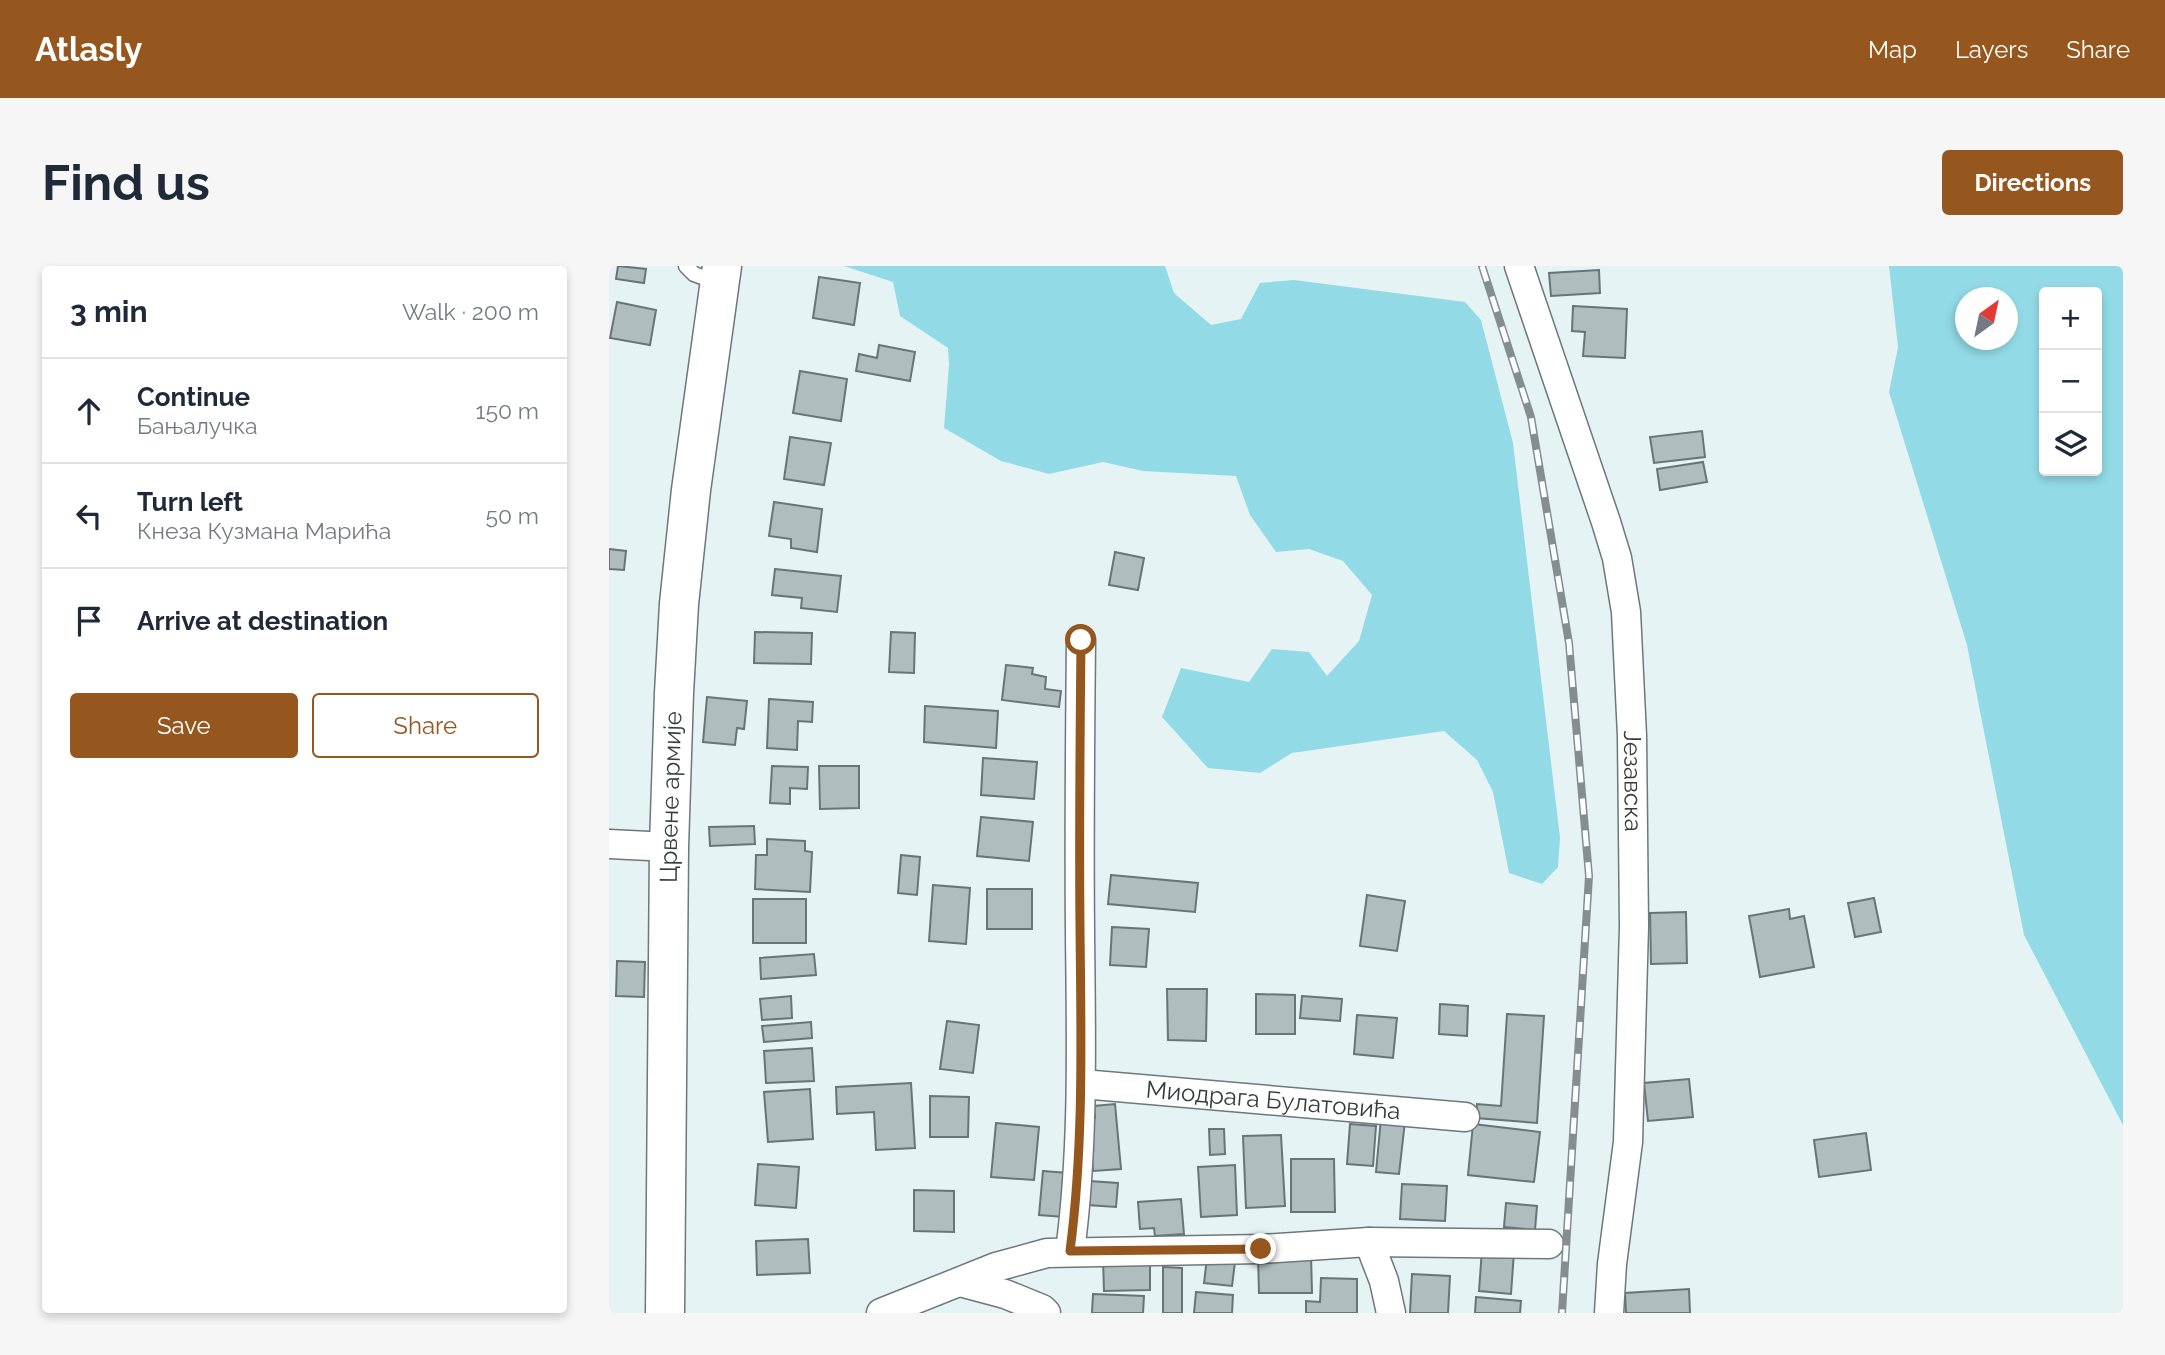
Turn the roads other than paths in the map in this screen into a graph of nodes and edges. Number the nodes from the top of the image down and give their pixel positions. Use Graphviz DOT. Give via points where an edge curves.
graph roads {
  1 [pos="685,266"];
  2 [pos="1519,266"];
  3 [pos="721,275"];
  4 [pos="1081,640"];
  5 [pos="609,844"];
  6 [pos="669,847"];
  7 [pos="1082,1084"];
  8 [pos="1465,1118"];
  9 [pos="1369,1241"];
  10 [pos="1549,1244"];
  11 [pos="1070,1251"];
  12 [pos="960,1282"];
  13 [pos="665,1313"];
  14 [pos="881,1313"];
  15 [pos="1046,1313"];
  16 [pos="1391,1313"];
  17 [pos="1609,1313"];
  1 -- 3 [label="lane, Црвене армије" via="694,274"];
  2 -- 17 [label="street, Језавска" via="1606,522 1626,612 1632,790 1632,1046 1628,1142"];
  3 -- 6 [label="main road, Црвене армије" via="679,604"];
  4 -- 7 [label="street"];
  5 -- 6 [label="street"];
  6 -- 13 [label="main road, Црвене армије"];
  7 -- 8 [label="street, Миодрага Булатовића"];
  7 -- 11 [label="street"];
  9 -- 10 [label="street"];
  9 -- 11 [label="street" via="1261,1249"];
  9 -- 16 [label="street"];
  11 -- 12 [label="street" via="1027,1258"];
  12 -- 14 [label="street"];
  12 -- 15 [label="street" via="1005,1294"];
}
